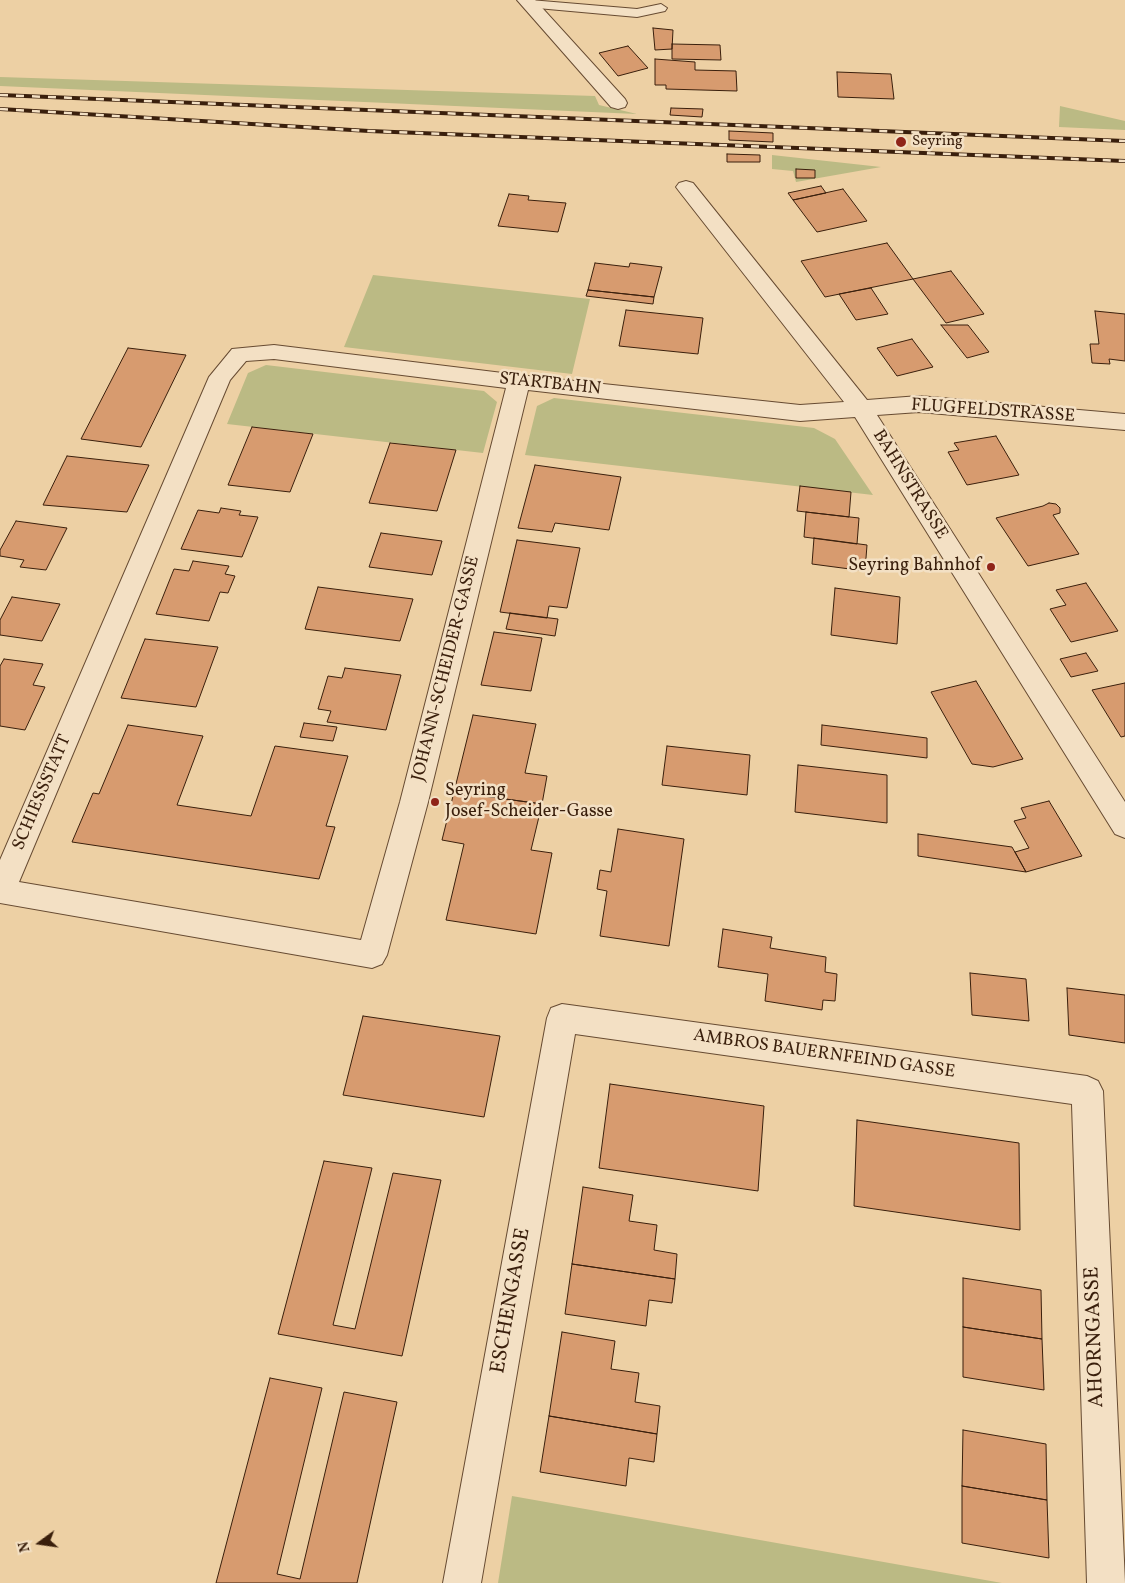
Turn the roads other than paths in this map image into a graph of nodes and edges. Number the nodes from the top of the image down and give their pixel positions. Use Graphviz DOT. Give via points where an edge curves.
graph roads {
  1 [pos="528,2"];
  2 [pos="661,8"];
  3 [pos="618,103"];
  4 [pos="686,187"];
  5 [pos="240,354"];
  6 [pos="518,382"];
  7 [pos="861,408"];
  8 [pos="1125,422"];
  9 [pos="1125,826"];
  10 [pos="372,955"];
  11 [pos="562,1018"];
  12 [pos="1087,1091"];
  13 [pos="462,1583"];
  14 [pos="1106,1583"];
  1 -- 2 [label="lane" via="638,13"];
  1 -- 3 [label="street"];
  4 -- 7 [label="street, BAHNSTRASSE"];
  5 -- 6 [label="street, STARTBAHN" via="274,352"];
  5 -- 10 [label="street, SCHIESSSTATT" via="220,377 1,892"];
  6 -- 7 [label="street, STARTBAHN" via="800,413"];
  6 -- 10 [label="street, JOHANN-SCHEIDER-GASSE" via="414,802"];
  7 -- 8 [label="street, FLUGFELDSTRASSE" via="919,404"];
  7 -- 9 [label="street, BAHNSTRASSE"];
  11 -- 12 [label="street, AMBROS BAUERNFEIND GASSE"];
  11 -- 13 [label="street, ESCHENGASSE"];
  12 -- 14 [label="street, AHORNGASSE"];
}
